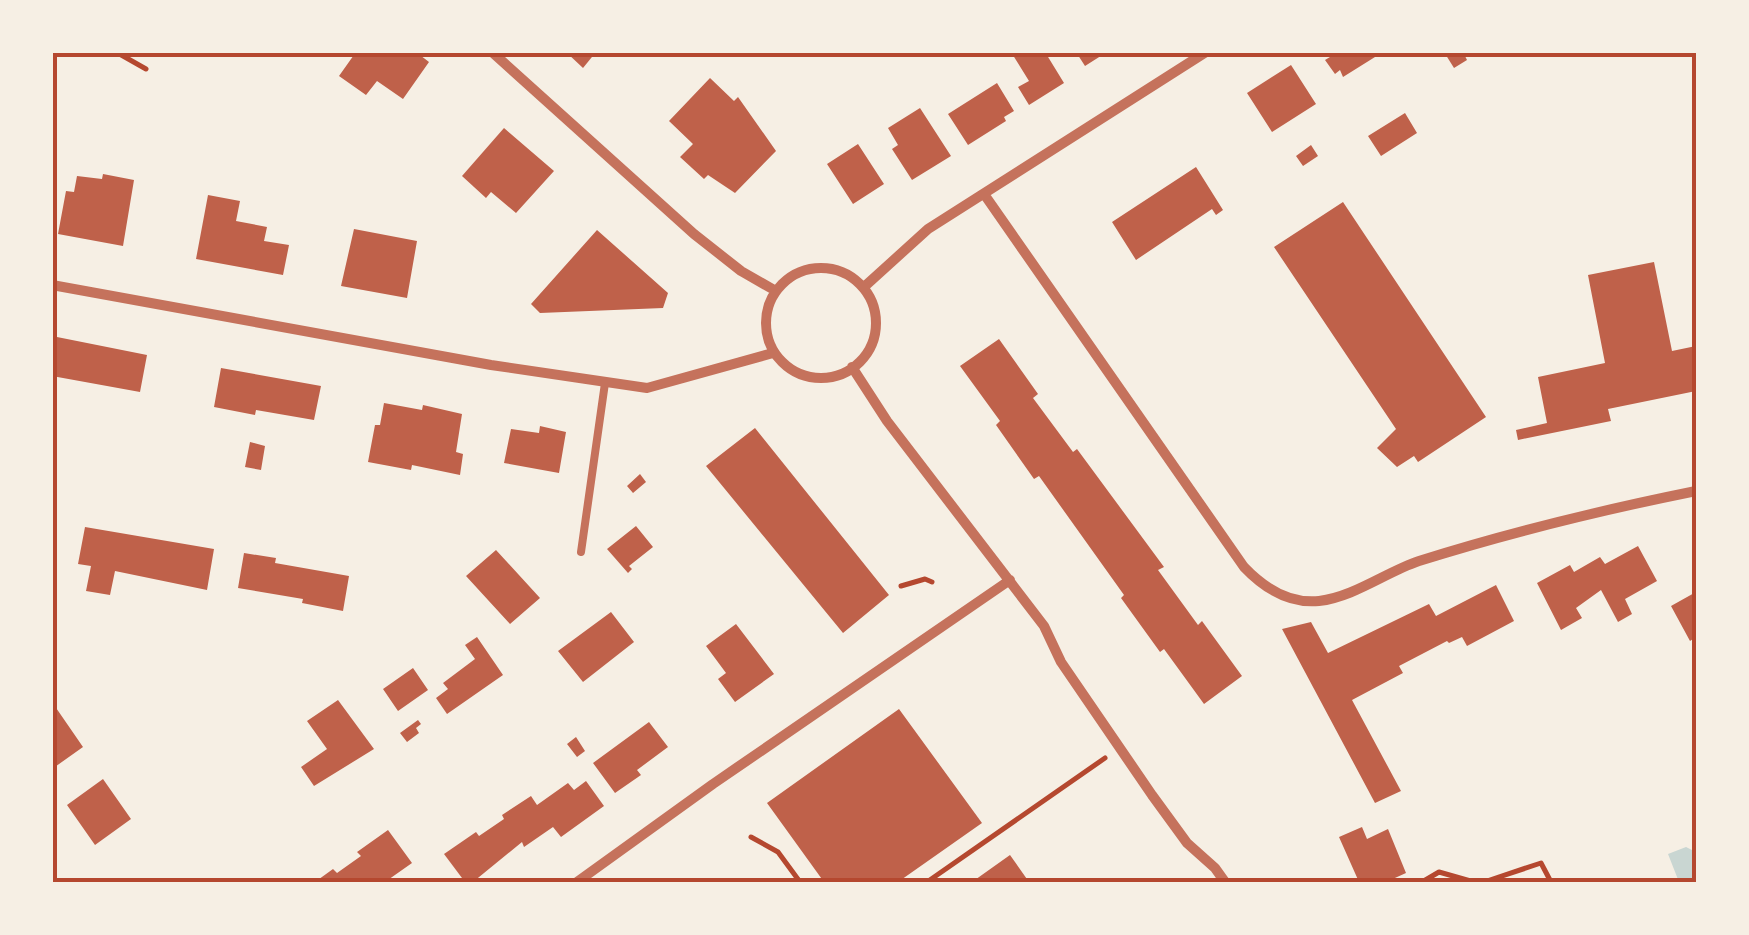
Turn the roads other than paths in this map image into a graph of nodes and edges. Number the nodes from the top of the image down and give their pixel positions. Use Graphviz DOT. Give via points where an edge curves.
graph roads {
  1 [pos="492,52"];
  2 [pos="1206,52"];
  3 [pos="984,194"];
  4 [pos="52,285"];
  5 [pos="864,287"];
  6 [pos="776,292"];
  7 [pos="773,353"];
  8 [pos="852,367"];
  9 [pos="605,383"];
  10 [pos="1696,491"];
  11 [pos="581,552"];
  12 [pos="1010,580"];
  13 [pos="576,882"];
  14 [pos="1224,882"];
  1 -- 6 [label="street" via="694,234"];
  2 -- 3 [label="street"];
  3 -- 5 [label="street" via="928,229"];
  3 -- 10 [label="street" via="1244,567 1280,595 1332,598 1500,536"];
  4 -- 9 [label="street"];
  5 -- 6 [label="street" via="828,268 790,278"];
  5 -- 8 [label="street" via="876,307 878,331"];
  6 -- 7 [label="street" via="766,312"];
  7 -- 8 [label="street" via="804,375 836,375"];
  7 -- 9 [label="street" via="647,388"];
  8 -- 12 [label="street"];
  9 -- 11 [label="lane"];
  12 -- 13 [label="street"];
  12 -- 14 [label="street" via="1188,844"];
}
